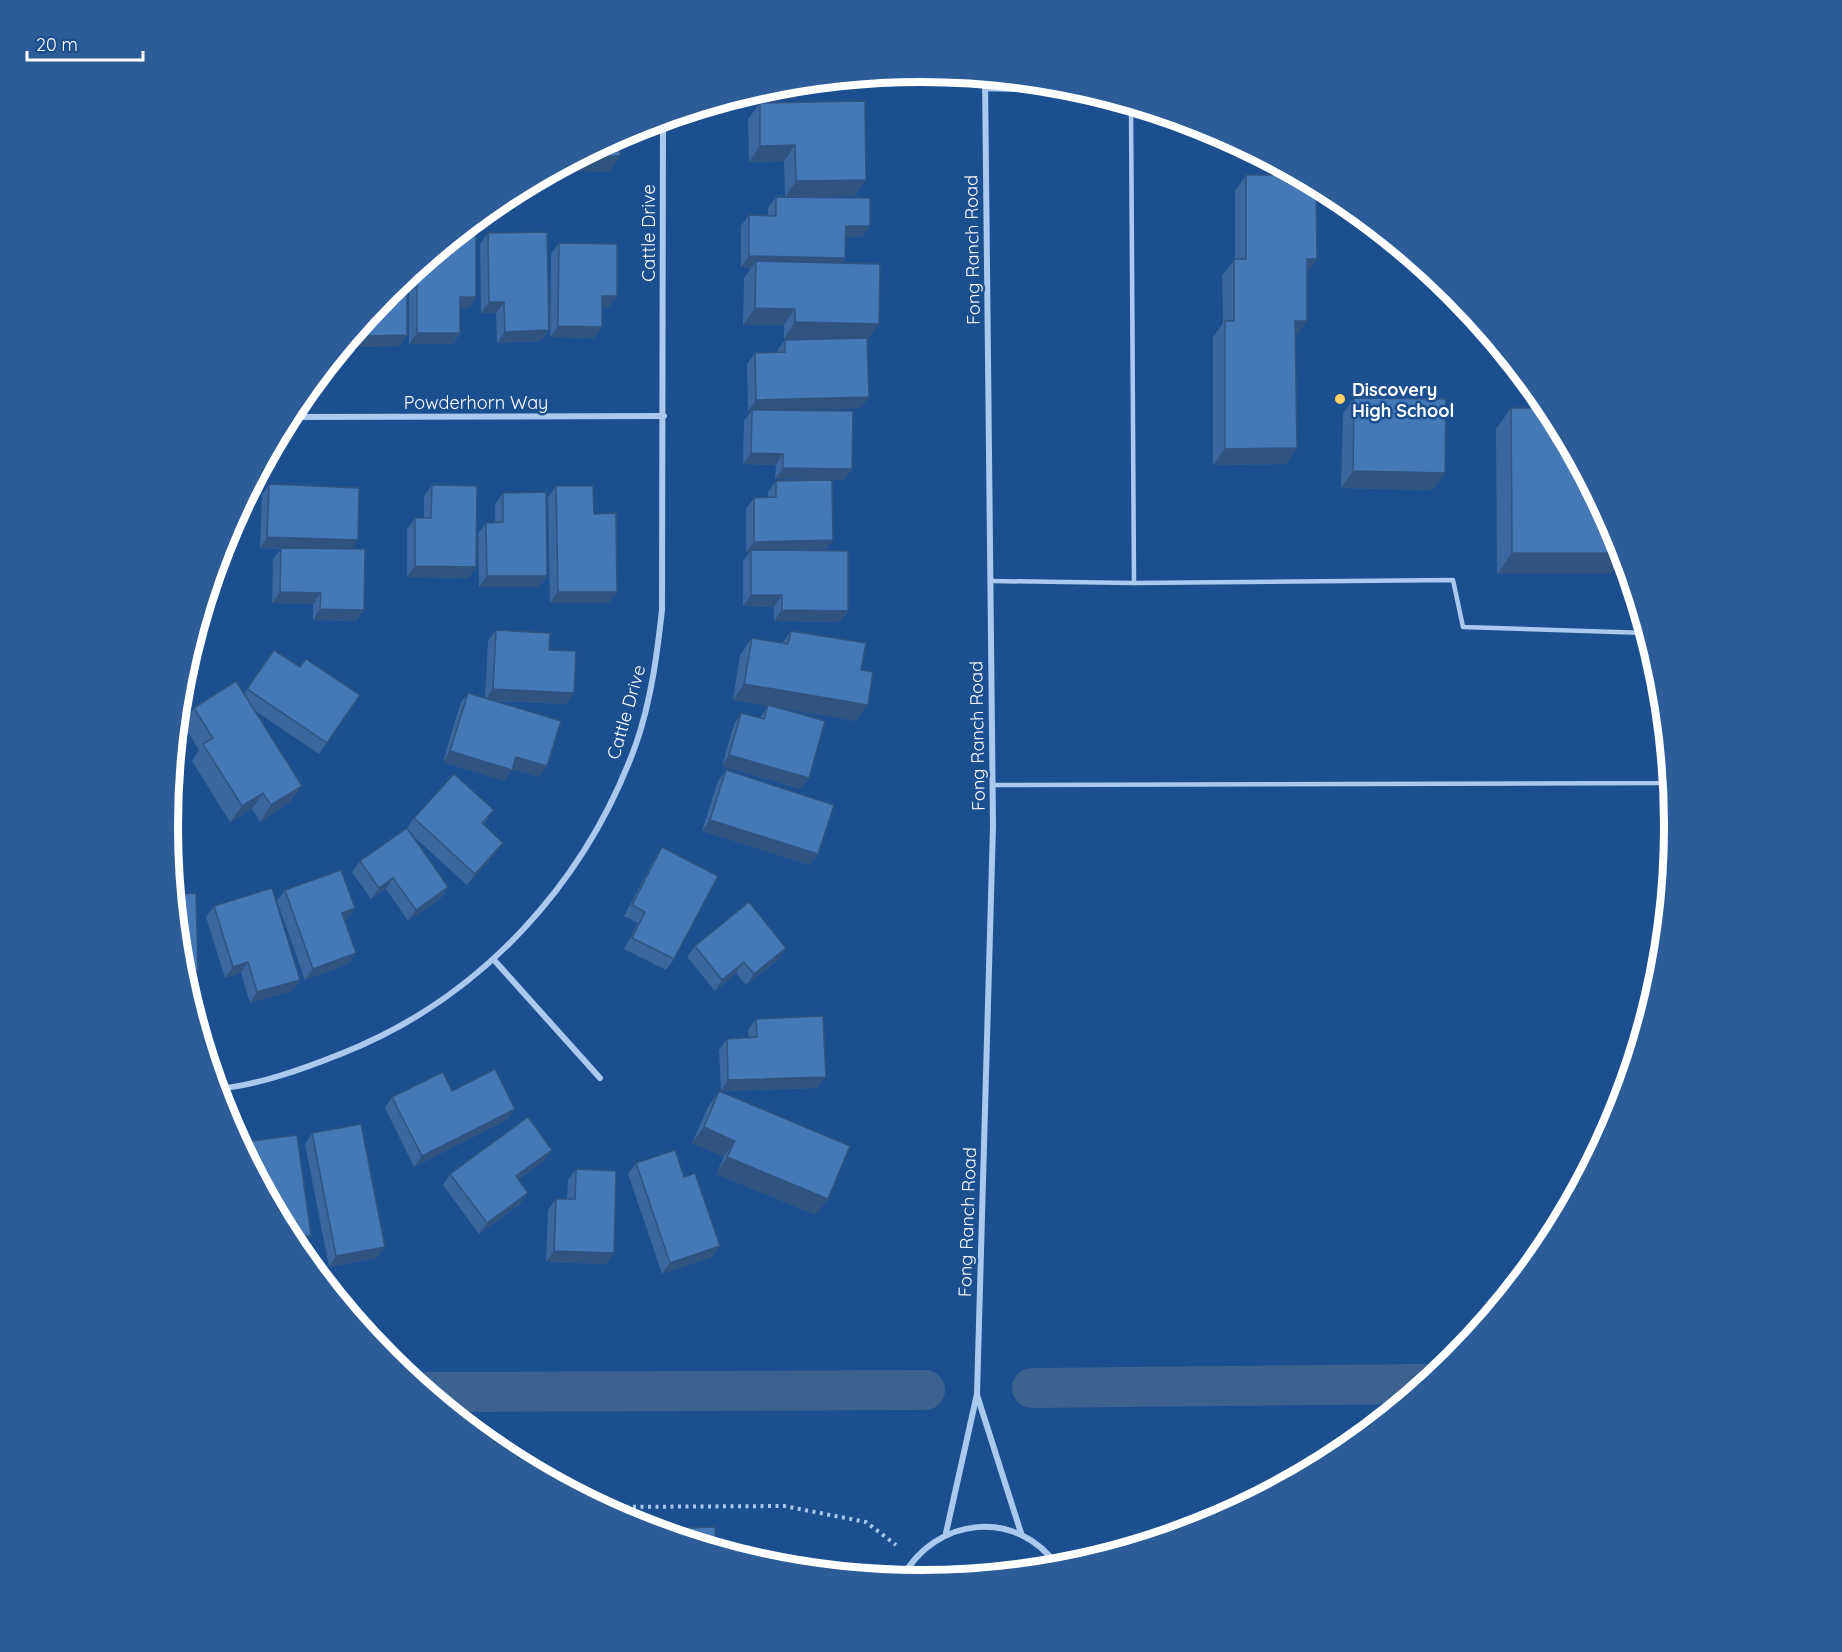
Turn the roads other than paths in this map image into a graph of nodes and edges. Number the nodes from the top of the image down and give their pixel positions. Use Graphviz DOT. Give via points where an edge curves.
graph roads {
  1 [pos="985,86"];
  2 [pos="985,89"];
  3 [pos="1023,90"];
  4 [pos="1131,113"];
  5 [pos="663,129"];
  6 [pos="664,416"];
  7 [pos="300,417"];
  8 [pos="991,582"];
  9 [pos="1134,583"];
  10 [pos="1639,633"];
  11 [pos="1662,772"];
  12 [pos="993,785"];
  13 [pos="494,960"];
  14 [pos="600,1078"];
  15 [pos="225,1087"];
  16 [pos="976,1394"];
  17 [pos="946,1533"];
  18 [pos="1021,1533"];
  19 [pos="1050,1558"];
  20 [pos="907,1569"];
  1 -- 2 [label="street, Fong Ranch Road"];
  2 -- 3 [label="lane"];
  2 -- 8 [label="street, Fong Ranch Road"];
  4 -- 9 [label="lane"];
  5 -- 6 [label="street, Cattle Drive"];
  6 -- 7 [label="street, Powderhorn Way"];
  6 -- 13 [label="street, Cattle Drive" via="662,610 656,664 636,743 605,817 577,863 527,927"];
  8 -- 9 [label="lane"];
  8 -- 12 [label="street, Fong Ranch Road"];
  9 -- 10 [label="lane" via="1453,580 1463,627"];
  11 -- 12 [label="lane" via="1662,783"];
  12 -- 16 [label="street, Fong Ranch Road"];
  13 -- 14 [label="street"];
  13 -- 15 [label="street, Cattle Drive" via="446,998 376,1040 301,1070"];
  16 -- 17 [label="street, Fong Ranch Road"];
  16 -- 18 [label="street, Fong Ranch Road"];
  17 -- 18 [label="street" via="994,1528"];
  17 -- 20 [label="street" via="914,1559"];
  18 -- 19 [label="street"];
}
